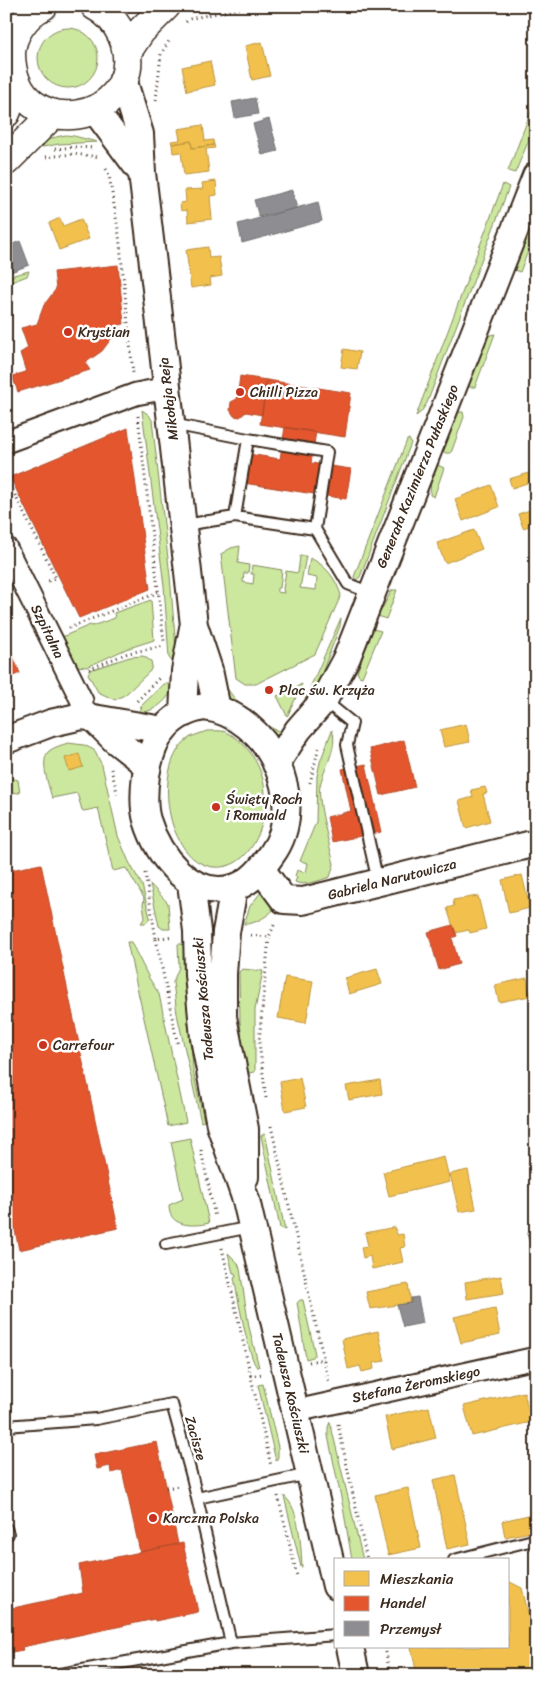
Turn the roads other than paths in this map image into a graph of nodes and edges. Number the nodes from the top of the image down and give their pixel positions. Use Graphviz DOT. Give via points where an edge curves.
graph roads {
  1 [pos="43,6"];
  2 [pos="95,6"];
  3 [pos="175,15"];
  4 [pos="127,52"];
  5 [pos="123,79"];
  6 [pos="17,85"];
  7 [pos="95,110"];
  8 [pos="6,113"];
  9 [pos="53,114"];
  10 [pos="6,160"];
  11 [pos="142,173"];
  12 [pos="536,176"];
  13 [pos="166,388"];
  14 [pos="171,424"];
  15 [pos="248,439"];
  16 [pos="6,442"];
  17 [pos="235,517"];
  18 [pos="182,525"];
  19 [pos="315,529"];
  20 [pos="6,548"];
  21 [pos="371,593"];
  22 [pos="194,624"];
  23 [pos="324,700"];
  24 [pos="217,709"];
  25 [pos="183,714"];
  26 [pos="88,718"];
  27 [pos="163,730"];
  28 [pos="6,740"];
  29 [pos="276,764"];
  30 [pos="148,766"];
  31 [pos="536,843"];
  32 [pos="261,869"];
  33 [pos="191,882"];
  34 [pos="378,883"];
  35 [pos="234,888"];
  36 [pos="246,1200"];
  37 [pos="251,1228"];
  38 [pos="166,1244"];
  39 [pos="536,1358"];
  40 [pos="296,1411"];
  41 [pos="6,1426"];
  42 [pos="310,1474"];
  43 [pos="197,1498"];
  44 [pos="6,1528"];
  45 [pos="6,1535"];
  46 [pos="536,1545"];
  47 [pos="462,1558"];
  48 [pos="334,1577"];
  49 [pos="334,1635"];
  50 [pos="231,1643"];
  51 [pos="350,1648"];
  52 [pos="55,1675"];
  53 [pos="356,1675"];
  1 -- 6 [label="main road" via="26,18 16,33 11,50"];
  2 -- 4 [label="main road" via="113,20"];
  3 -- 4 [label="main road" via="140,30"];
  4 -- 5 [label="main road"];
  5 -- 7 [label="main road" via="117,92"];
  5 -- 11 [label="street, Mikołaja Reja" via="140,134"];
  6 -- 8 [label="main road"];
  6 -- 9 [label="main road" via="38,108"];
  7 -- 9 [label="main road" via="82,115"];
  7 -- 11 [label="street, Mikołaja Reja"];
  9 -- 10 [label="main road"];
  11 -- 13 [label="street, Mikołaja Reja"];
  12 -- 21 [label="street, Generała Kazimierza Pułaskiego"];
  13 -- 14 [label="street, Mikołaja Reja"];
  13 -- 16 [label="street" via="136,394"];
  14 -- 15 [label="lane"];
  14 -- 18 [label="street, Mikołaja Reja"];
  15 -- 17 [label="lane"];
  15 -- 19 [label="lane" via="327,452"];
  17 -- 18 [label="lane"];
  17 -- 19 [label="lane"];
  18 -- 22 [label="street, Mikołaja Reja"];
  19 -- 21 [label="lane" via="348,584"];
  20 -- 26 [label="street, Szpitalna"];
  21 -- 23 [label="street, Generała Kazimierza Pułaskiego" via="347,657"];
  22 -- 24 [label="street"];
  22 -- 25 [label="street" via="185,671"];
  23 -- 29 [label="street, Generała Kazimierza Pułaskiego" via="298,730"];
  23 -- 34 [label="lane" via="352,723 347,745"];
  24 -- 25 [label="street" via="205,707"];
  24 -- 29 [label="street" via="253,730 267,746"];
  25 -- 27 [label="street"];
  26 -- 27 [label="street"];
  26 -- 28 [label="street" via="51,723"];
  26 -- 30 [label="street"];
  27 -- 30 [label="street" via="150,753"];
  29 -- 32 [label="street" via="286,791 286,819 278,846"];
  30 -- 33 [label="street" via="144,792 146,819 156,844 171,865"];
  31 -- 34 [label="street, Gabriela Narutowicza"];
  32 -- 34 [label="street, Gabriela Narutowicza" via="284,900 303,901"];
  32 -- 35 [label="street"];
  33 -- 35 [label="street" via="220,890"];
  33 -- 36 [label="street, Tadeusza Kościuszki" via="198,931 204,1038 220,1125"];
  35 -- 36 [label="street, Tadeusza Kościuszki" via="226,932 223,1017 245,1129"];
  36 -- 37 [label="street, Tadeusza Kościuszki"];
  37 -- 38 [label="lane"];
  37 -- 40 [label="street, Tadeusza Kościuszki"];
  39 -- 40 [label="street, Stefana Żeromskiego"];
  40 -- 42 [label="street, Tadeusza Kościuszki"];
  41 -- 43 [label="lane, Zacisze" via="96,1419 172,1404"];
  42 -- 43 [label="lane"];
  42 -- 48 [label="street, Tadeusza Kościuszki"];
  43 -- 50 [label="lane, Zacisze"];
  44 -- 45 [label="lane"];
  46 -- 47 [label="lane" via="529,1541"];
  49 -- 50 [label="lane"];
  50 -- 52 [label="lane"];
  51 -- 53 [label="street"];
}
